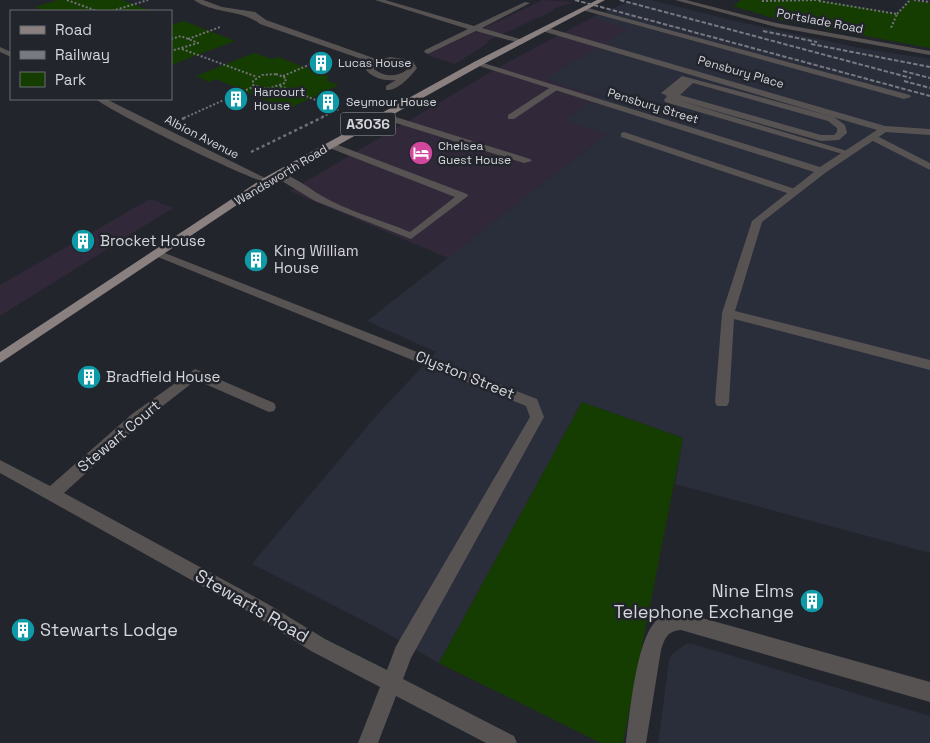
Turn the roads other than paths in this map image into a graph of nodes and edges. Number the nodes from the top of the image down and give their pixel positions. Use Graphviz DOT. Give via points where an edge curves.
graph roads {
  1 [pos="197,0"];
  2 [pos="378,0"];
  3 [pos="602,0"];
  4 [pos="678,0"];
  5 [pos="719,2"];
  6 [pos="527,3"];
  7 [pos="711,8"];
  8 [pos="584,9"];
  9 [pos="474,28"];
  10 [pos="545,29"];
  11 [pos="520,42"];
  12 [pos="428,52"];
  13 [pos="930,53"];
  14 [pos="377,62"];
  15 [pos="477,64"];
  16 [pos="403,76"];
  17 [pos="685,78"];
  18 [pos="389,88"];
  19 [pos="554,88"];
  20 [pos="907,97"];
  21 [pos="102,100"];
  22 [pos="383,116"];
  23 [pos="511,117"];
  24 [pos="884,129"];
  25 [pos="930,132"];
  26 [pos="624,135"];
  27 [pos="872,137"];
  28 [pos="330,145"];
  29 [pos="849,153"];
  30 [pos="527,161"];
  31 [pos="930,167"];
  32 [pos="821,171"];
  33 [pos="278,175"];
  34 [pos="266,181"];
  35 [pos="794,192"];
  36 [pos="156,253"];
  37 [pos="728,313"];
  38 [pos="0,358"];
  39 [pos="930,365"];
  40 [pos="722,402"];
  41 [pos="269,407"];
  42 [pos="0,466"];
  43 [pos="52,494"];
  44 [pos="392,684"];
  45 [pos="930,692"];
  46 [pos="368,743"];
  47 [pos="507,743"];
  48 [pos="636,743"];
  1 -- 14 [label="street" via="221,9 252,14 262,22"];
  2 -- 9 [label="street"];
  3 -- 8 [label="main road, Wandsworth Road / A3036"];
  4 -- 7 [label="street, Portslade Road"];
  5 -- 7 [label="street"];
  6 -- 9 [label="street"];
  7 -- 13 [label="street, Portslade Road" via="776,24"];
  8 -- 10 [label="main road, Wandsworth Road / A3036"];
  8 -- 20 [label="street"];
  9 -- 11 [label="street"];
  9 -- 12 [label="street"];
  10 -- 11 [label="main road, Wandsworth Road / A3036"];
  10 -- 24 [label="street, Pensbury Place"];
  11 -- 15 [label="main road, Wandsworth Road / A3036"];
  14 -- 16 [label="street" via="370,67 372,73"];
  14 -- 16 [label="street" via="390,59 409,62 412,71"];
  15 -- 19 [label="street, Pensbury Street"];
  15 -- 22 [label="main road, Wandsworth Road / A3036"];
  16 -- 18 [label="street"];
  17 -- 29 [label="street" via="665,93 674,96 702,104 802,132 821,138 836,138 842,133 842,127 831,119 692,80 680,90 674,95 668,100"];
  19 -- 23 [label="street"];
  19 -- 32 [label="street, Pensbury Street"];
  21 -- 34 [label="street, Albion Avenue"];
  22 -- 28 [label="main road, Wandsworth Road / A3036"];
  22 -- 30 [label="street"];
  24 -- 25 [label="street, Pensbury Place"];
  24 -- 27 [label="street"];
  26 -- 35 [label="street"];
  27 -- 29 [label="street"];
  27 -- 31 [label="street"];
  28 -- 33 [label="main road, Wandsworth Road / A3036"];
  28 -- 33 [label="street" via="462,196 411,236 319,200"];
  29 -- 32 [label="street"];
  32 -- 35 [label="street"];
  33 -- 34 [label="main road, Wandsworth Road / A3036"];
  34 -- 36 [label="main road, Wandsworth Road / A3036"];
  35 -- 37 [label="street" via="757,221"];
  36 -- 38 [label="main road, Wandsworth Road / A3036"];
  36 -- 44 [label="street, Clyston Street" via="532,403 537,417 403,653"];
  37 -- 39 [label="street"];
  37 -- 40 [label="street"];
  41 -- 43 [label="street, Stewart Court" via="195,374 137,418"];
  42 -- 43 [label="street, Stewarts Road"];
  43 -- 44 [label="street, Stewarts Road"];
  44 -- 46 [label="street"];
  44 -- 47 [label="street, Stewarts Road"];
  45 -- 48 [label="street" via="681,621 669,622 659,630 652,646"];
}
